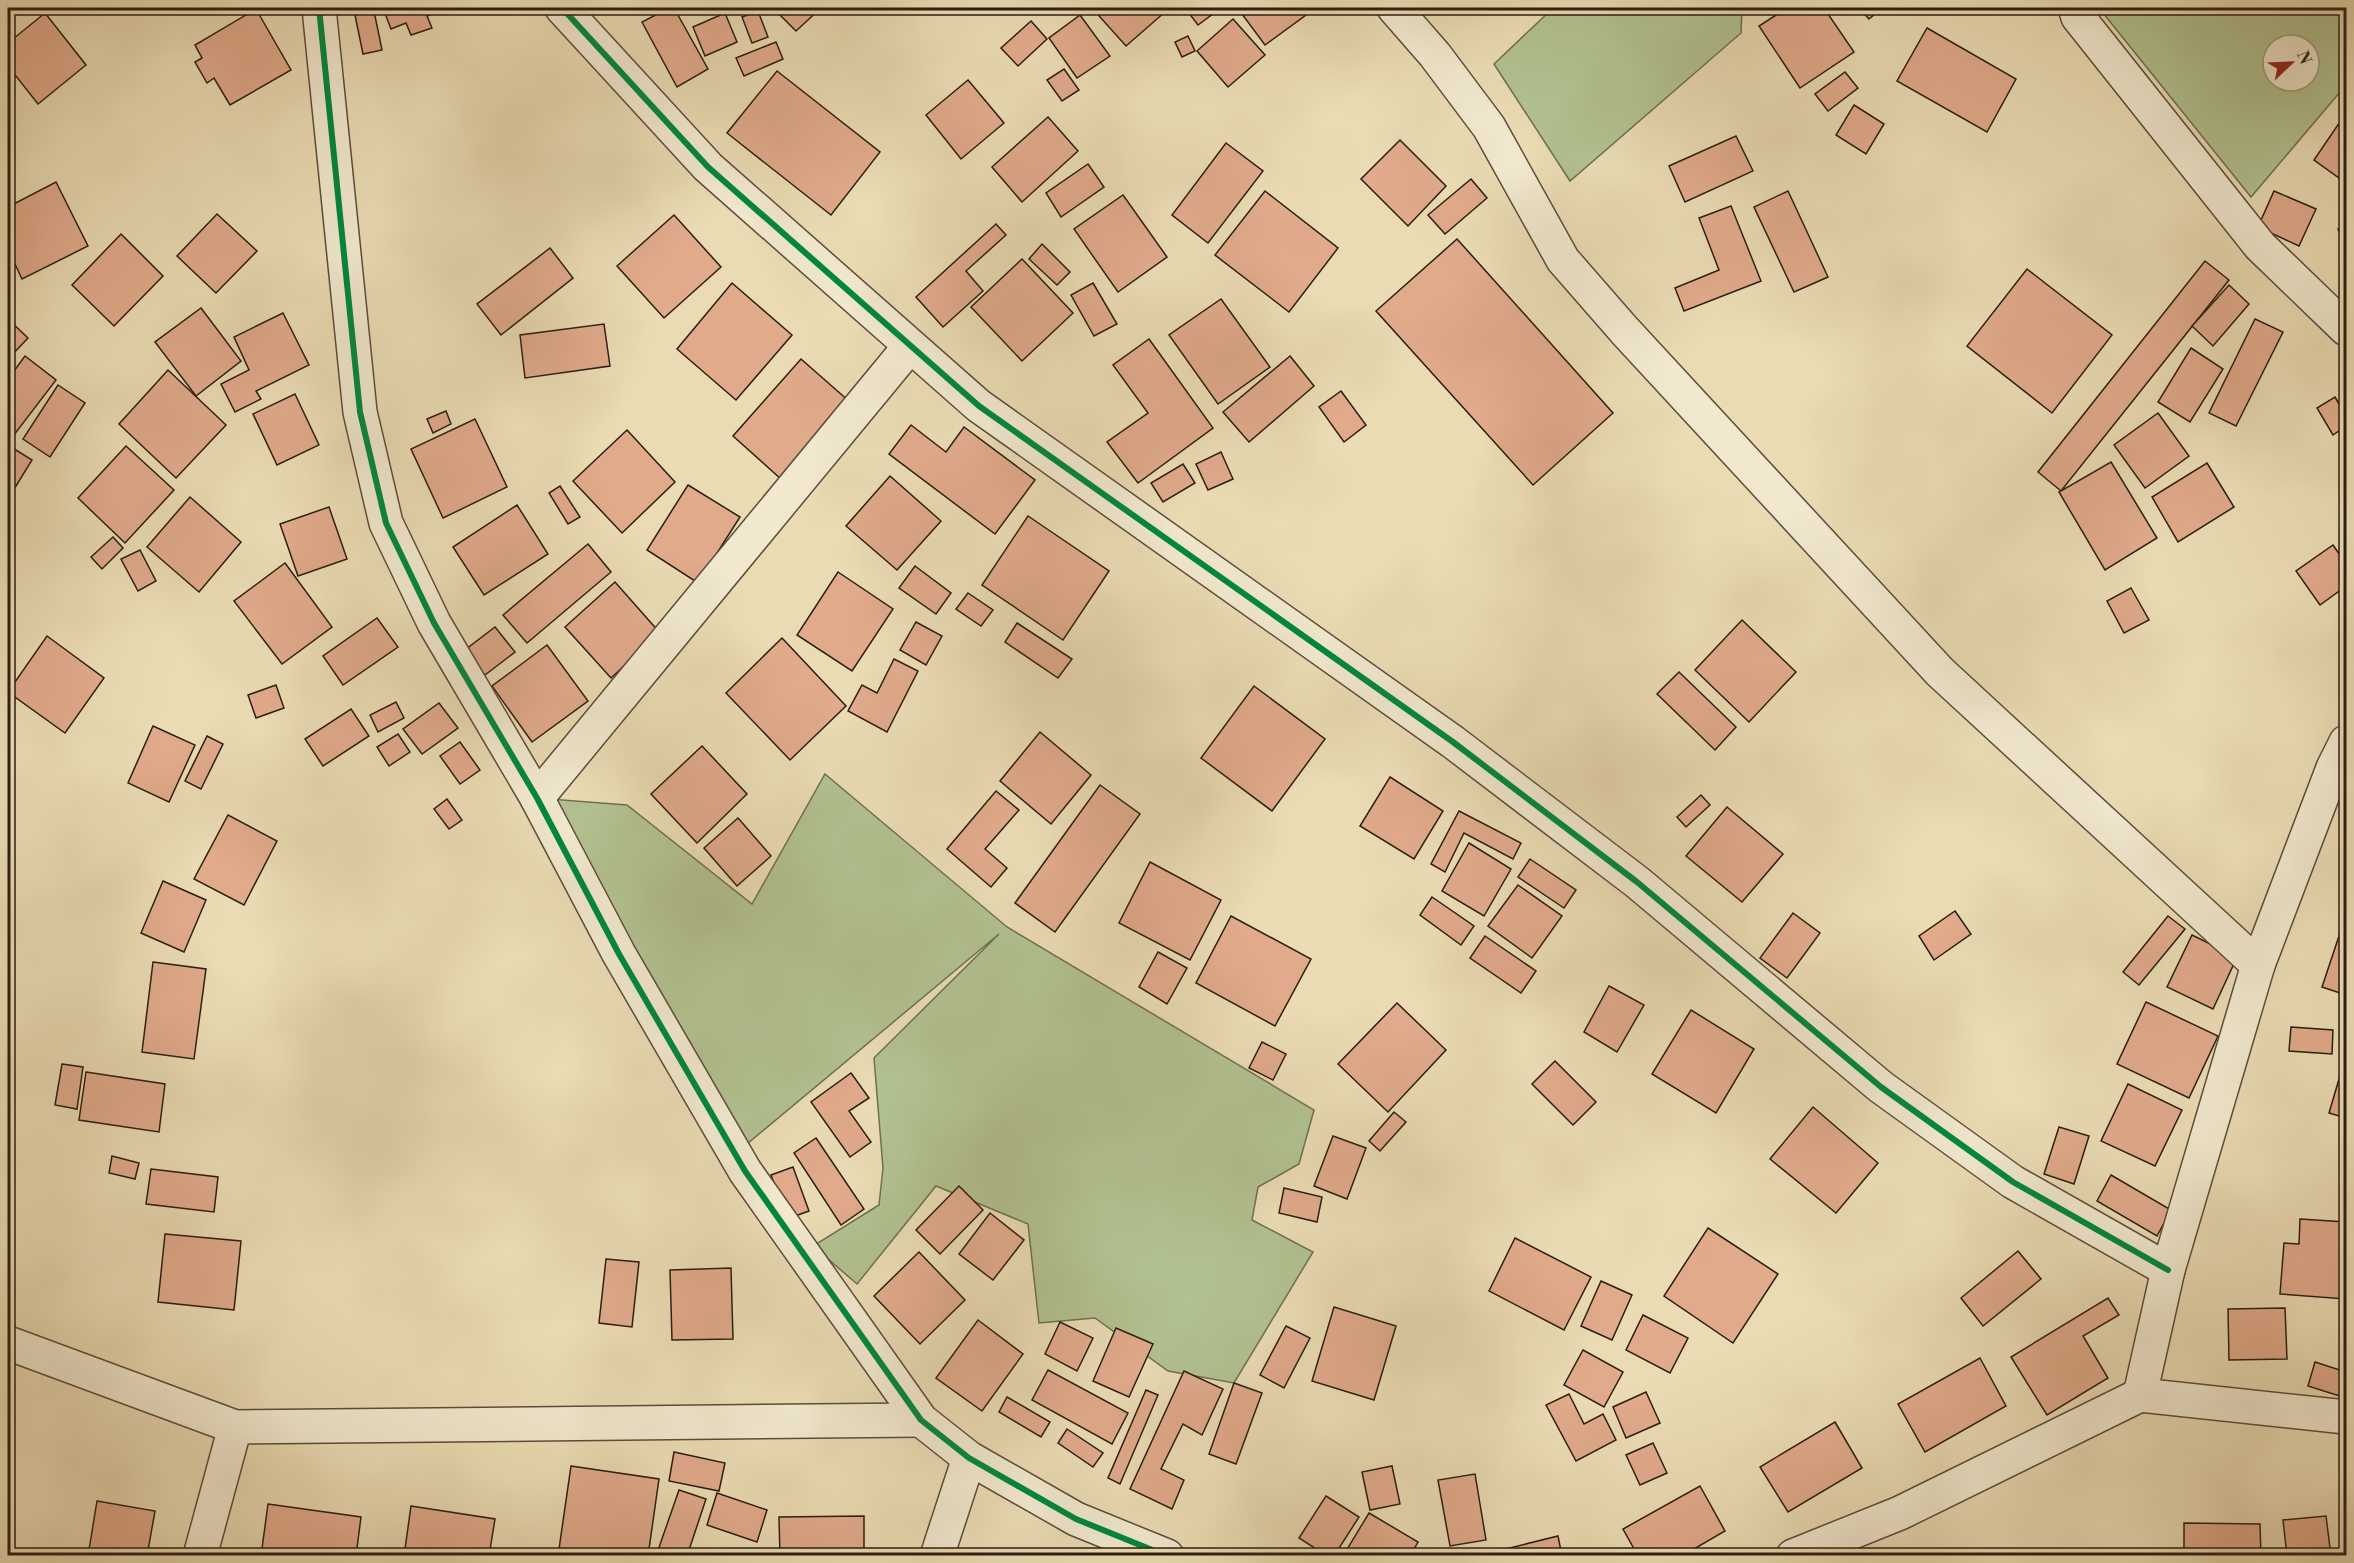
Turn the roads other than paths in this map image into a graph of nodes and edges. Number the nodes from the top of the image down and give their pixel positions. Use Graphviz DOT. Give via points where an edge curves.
graph roads {
  1 [pos="319,8"];
  2 [pos="562,8"];
  3 [pos="1394,8"];
  4 [pos="2075,8"];
  5 [pos="2346,329"];
  6 [pos="910,346"];
  7 [pos="2346,742"];
  8 [pos="537,798"];
  9 [pos="2258,965"];
  10 [pos="2168,1270"];
  11 [pos="8,1343"];
  12 [pos="2140,1395"];
  13 [pos="2346,1417"];
  14 [pos="921,1420"];
  15 [pos="236,1427"];
  16 [pos="969,1458"];
  17 [pos="200,1556"];
  18 [pos="937,1556"];
  19 [pos="1167,1556"];
  20 [pos="1793,1556"];
  1 -- 8 [label="street" via="360,412 386,523 434,623"];
  2 -- 6 [label="street" via="708,167"];
  3 -- 9 [label="street" via="1489,127 1563,260 1624,331 1940,672"];
  4 -- 5 [label="street" via="2260,246"];
  6 -- 8 [label="street"];
  6 -- 10 [label="street" via="979,406 1481,763 1637,882 1881,1087 2013,1182"];
  7 -- 9 [label="street"];
  8 -- 14 [label="street" via="619,954 745,1171"];
  9 -- 10 [label="street"];
  10 -- 12 [label="street"];
  11 -- 15 [label="street"];
  12 -- 13 [label="street"];
  12 -- 20 [label="street" via="1900,1513"];
  14 -- 15 [label="street"];
  14 -- 16 [label="street"];
  15 -- 17 [label="street"];
  16 -- 18 [label="street"];
  16 -- 19 [label="street" via="1076,1519"];
}
